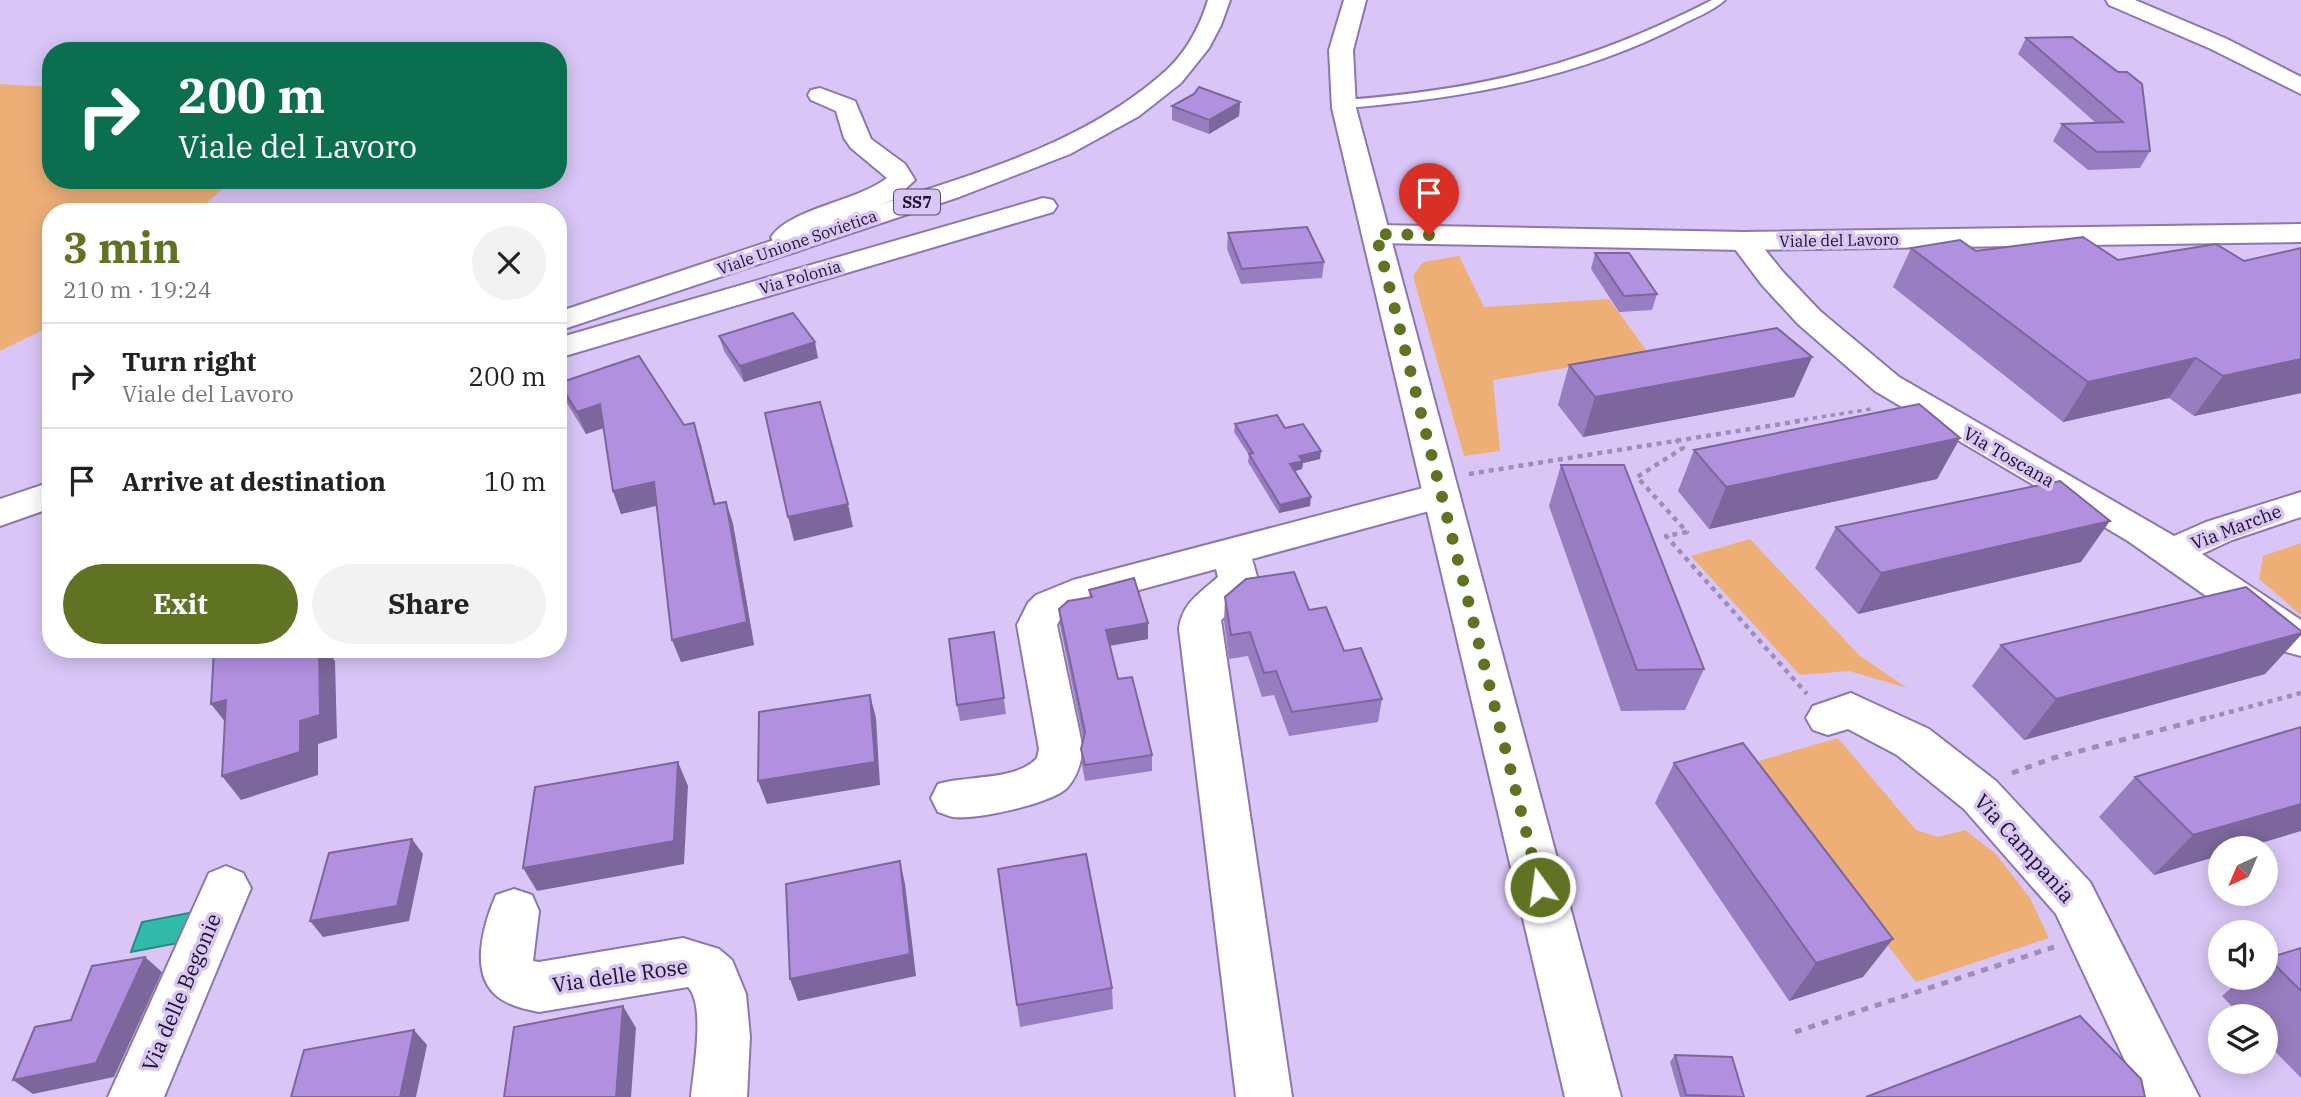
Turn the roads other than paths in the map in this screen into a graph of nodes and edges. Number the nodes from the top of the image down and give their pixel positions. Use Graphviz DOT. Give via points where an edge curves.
graph roads {
  1 [pos="1219,0"];
  2 [pos="1355,0"];
  3 [pos="1720,0"];
  4 [pos="2117,0"];
  5 [pos="2301,87"];
  6 [pos="820,95"];
  7 [pos="1344,104"];
  8 [pos="1043,206"];
  9 [pos="2301,233"];
  10 [pos="1376,234"];
  11 [pos="1743,241"];
  12 [pos="788,245"];
  13 [pos="567,319"];
  14 [pos="567,345"];
  15 [pos="1440,487"];
  16 [pos="42,497"];
  17 [pos="2301,504"];
  18 [pos="0,513"];
  19 [pos="1231,552"];
  20 [pos="2173,552"];
  21 [pos="2301,641"];
  22 [pos="1828,718"];
  23 [pos="954,798"];
  24 [pos="226,888"];
  25 [pos="514,911"];
  26 [pos="136,1097"];
  27 [pos="719,1097"];
  28 [pos="1264,1097"];
  29 [pos="1593,1097"];
  30 [pos="2171,1097"];
  1 -- 12 [label="street, Viale Unione Sovietica / SS7" via="1205,38 1174,76 1091,134 1001,173"];
  2 -- 7 [label="street" via="1341,50"];
  3 -- 7 [label="lane" via="1634,43 1581,61 1444,93"];
  4 -- 5 [label="street" via="2219,44"];
  6 -- 12 [label="street" via="846,106 860,142 895,168 901,180 883,194 791,230 785,237"];
  7 -- 10 [label="street"];
  8 -- 14 [label="street, Via Polonia"];
  9 -- 11 [label="street, Viale del Lavoro"];
  10 -- 11 [label="street, Viale del Lavoro"];
  10 -- 15 [label="street"];
  11 -- 20 [label="street, Via Toscana" via="1769,274 1876,376 1913,402"];
  12 -- 13 [label="street, Viale Unione Sovietica / SS7"];
  15 -- 19 [label="street"];
  15 -- 29 [label="street"];
  16 -- 18 [label="street"];
  17 -- 20 [label="street, Via Marche" via="2219,531"];
  19 -- 23 [label="street" via="1073,594 1042,610 1037,632 1061,749 1058,768 1037,785"];
  19 -- 28 [label="street" via="1238,580 1207,606 1200,629"];
  20 -- 21 [label="street, Via Toscana"];
  22 -- 30 [label="street, Via Campania" via="1851,710 1913,742 1972,788 2073,898"];
  24 -- 26 [label="street, Via delle Begonie"];
  25 -- 27 [label="street, Via delle Rose" via="506,960 512,978 520,983 539,987 683,962 702,964 711,971 722,993"];
}
